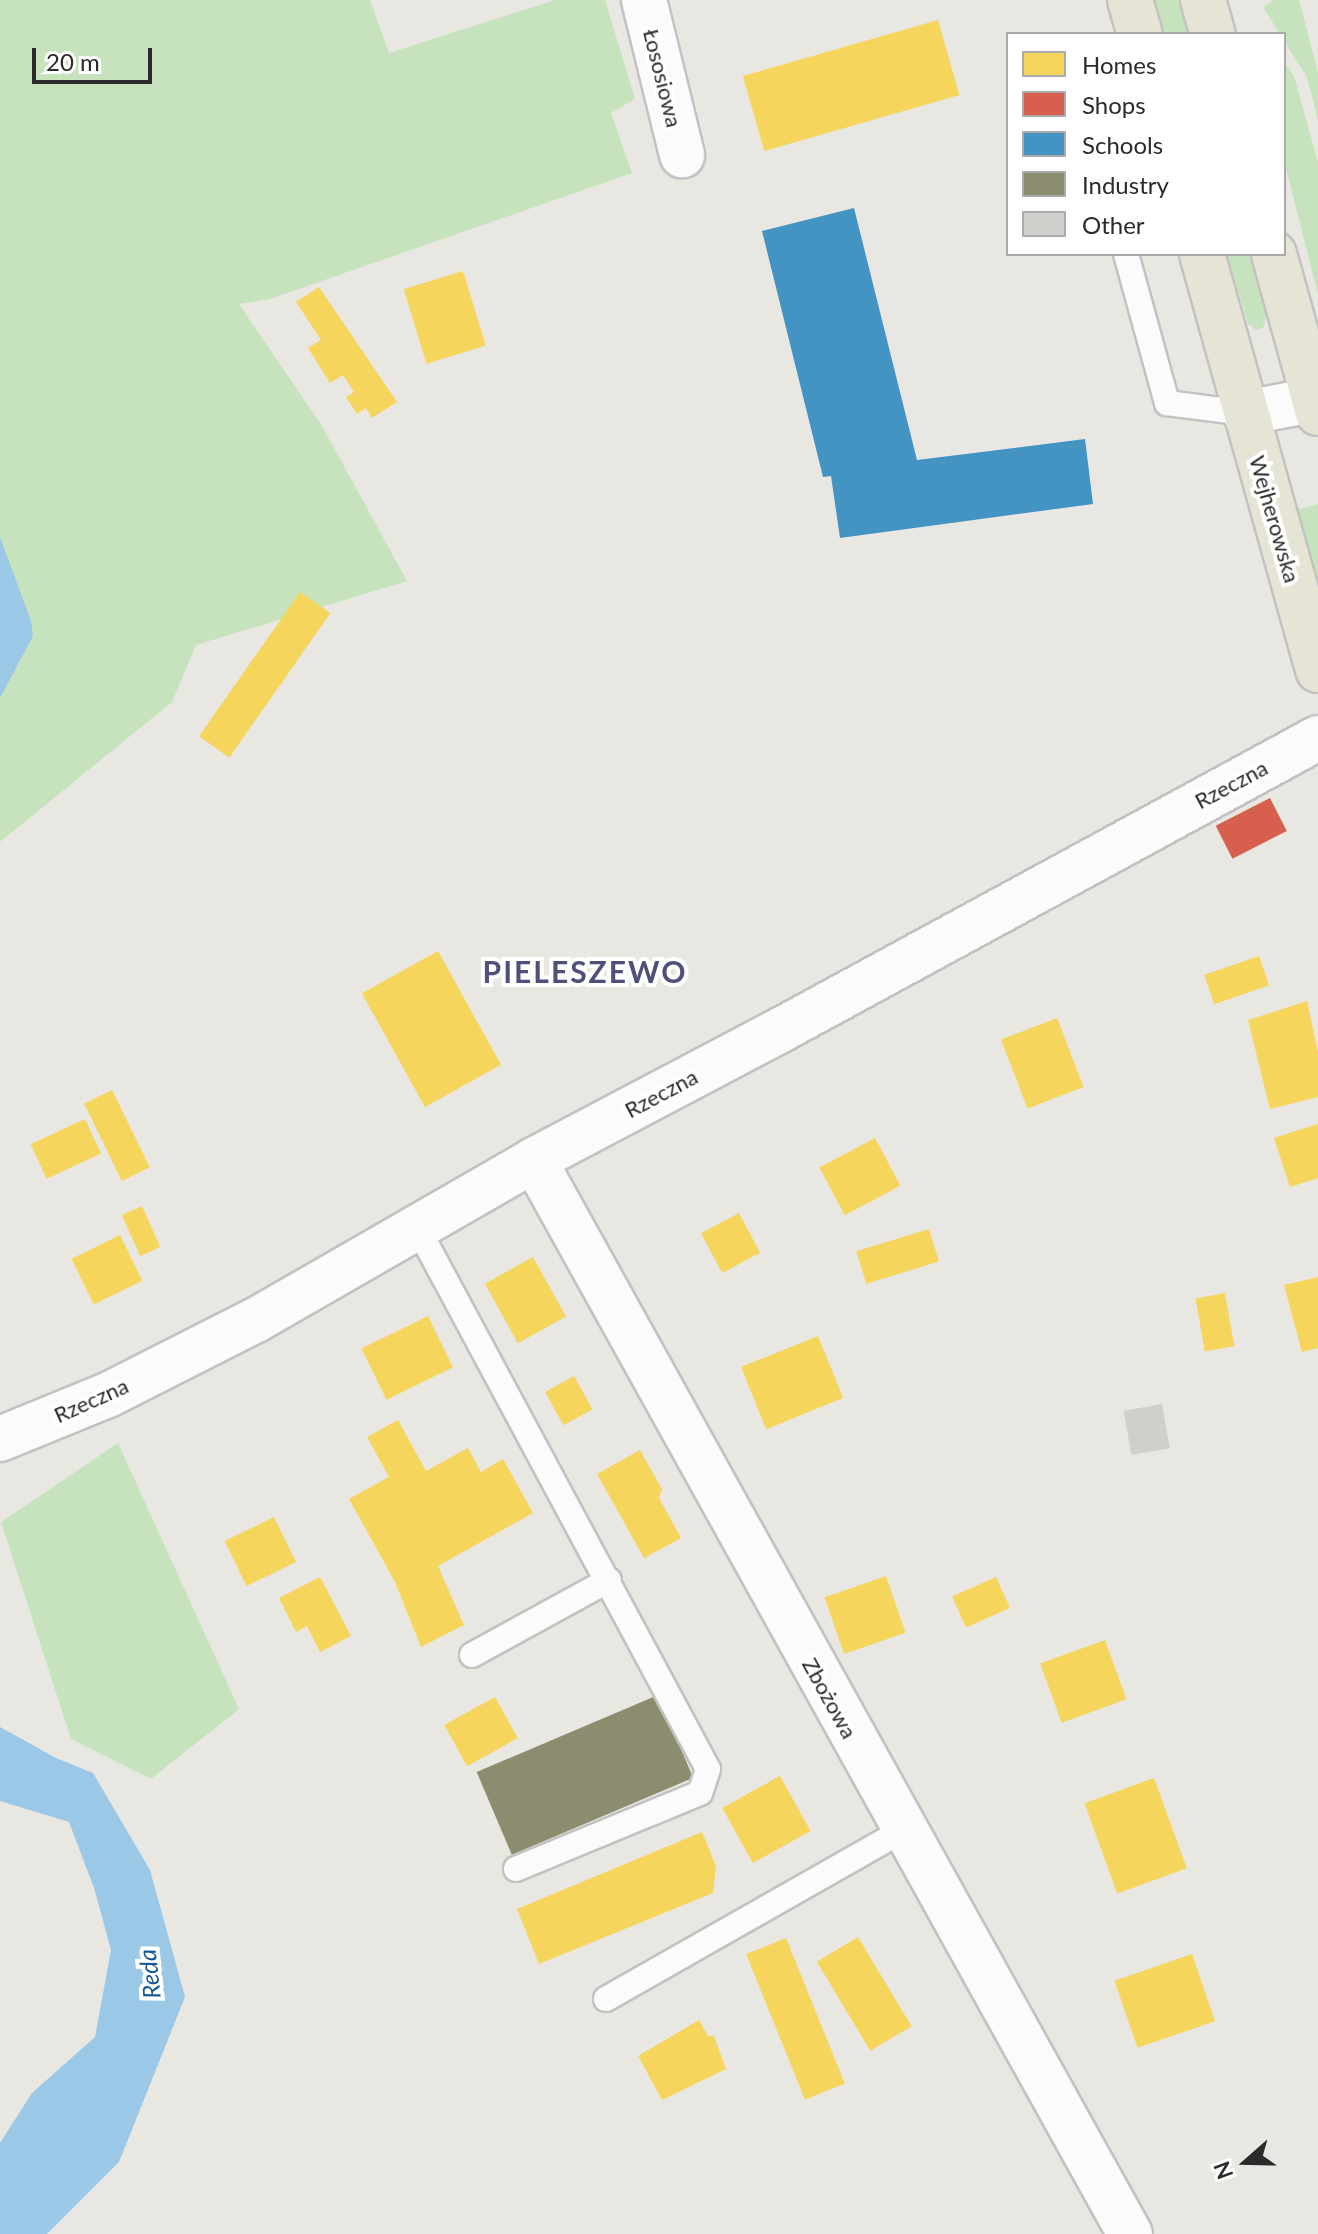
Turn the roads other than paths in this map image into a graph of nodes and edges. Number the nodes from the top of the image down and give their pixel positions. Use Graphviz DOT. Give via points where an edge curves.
graph roads {
  1 [pos="644,0"];
  2 [pos="1130,0"];
  3 [pos="1203,0"];
  4 [pos="1139,32"];
  5 [pos="1212,32"];
  6 [pos="682,155"];
  7 [pos="1127,256"];
  8 [pos="1203,256"];
  9 [pos="1275,256"];
  10 [pos="1317,404"];
  11 [pos="1245,413"];
  12 [pos="1318,670"];
  13 [pos="1318,738"];
  14 [pos="534,1160"];
  15 [pos="417,1227"];
  16 [pos="0,1439"];
  17 [pos="609,1580"];
  18 [pos="472,1655"];
  19 [pos="904,1830"];
  20 [pos="516,1869"];
  21 [pos="606,1999"];
  22 [pos="1130,2234"];
  1 -- 6 [label="street, Łososiowa"];
  2 -- 4 [label="main road"];
  3 -- 5 [label="main road"];
  7 -- 11 [label="lane" via="1167,403"];
  8 -- 11 [label="main road, Wejherowska"];
  9 -- 10 [label="main road"];
  10 -- 11 [label="street"];
  11 -- 12 [label="main road, Wejherowska"];
  13 -- 14 [label="street, Rzeczna"];
  14 -- 15 [label="street, Rzeczna"];
  14 -- 19 [label="street, Zbożowa"];
  15 -- 16 [label="street, Rzeczna" via="256,1320 108,1395"];
  15 -- 17 [label="lane"];
  17 -- 18 [label="lane"];
  17 -- 20 [label="lane" via="708,1769 700,1793"];
  19 -- 21 [label="lane"];
  19 -- 22 [label="street, Zbożowa"];
}
